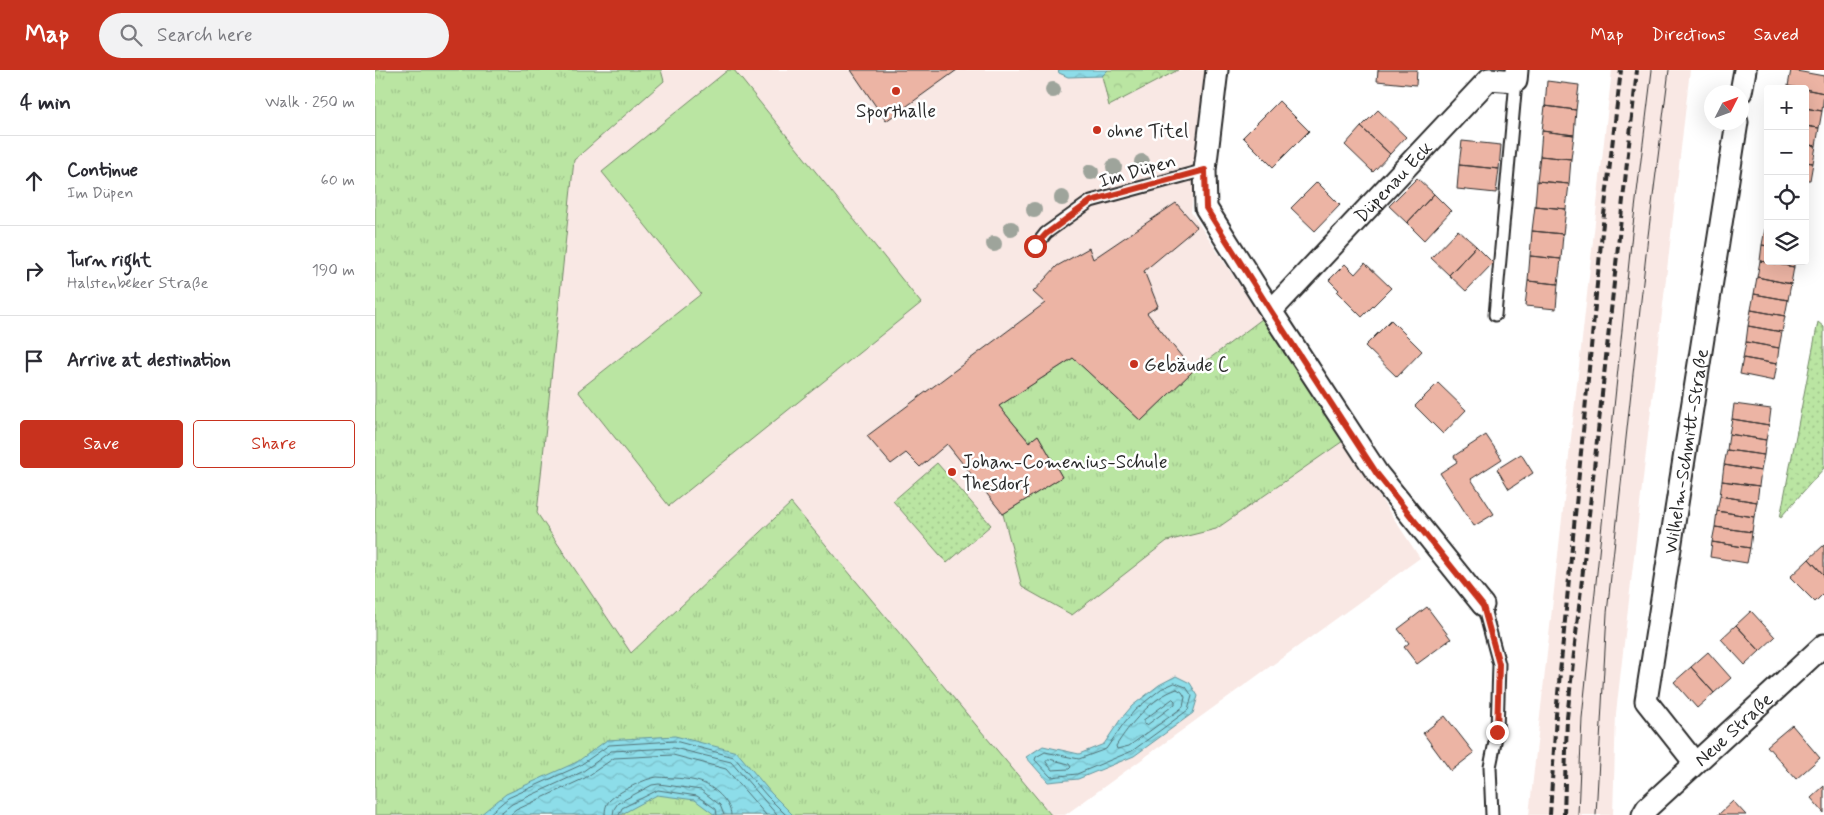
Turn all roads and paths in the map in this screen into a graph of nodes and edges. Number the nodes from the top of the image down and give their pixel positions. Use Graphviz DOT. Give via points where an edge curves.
graph roads {
  1 [pos="1217,70"];
  2 [pos="1745,70"];
  3 [pos="1517,76"];
  4 [pos="1742,85"];
  5 [pos="1736,130"];
  6 [pos="1205,170"];
  7 [pos="1035,246"];
  8 [pos="1271,311"];
  9 [pos="1495,315"];
  10 [pos="1483,606"];
  11 [pos="1824,645"];
  12 [pos="1695,763"];
  13 [pos="1492,815"];
  14 [pos="1643,815"];
  1 -- 6 [label="street"];
  2 -- 4 [label="street"];
  3 -- 8 [label="street, Düpenau Eck" via="1489,79"];
  3 -- 9 [label="lane"];
  5 -- 12 [label="street, Wilhelm-Schmitt-Straße" via="1646,702"];
  6 -- 7 [label="lane, Im Düpen" via="1091,201"];
  6 -- 8 [label="street" via="1206,208"];
  8 -- 10 [label="street" via="1377,474"];
  10 -- 13 [label="lane" via="1499,664 1497,732 1490,767"];
  11 -- 12 [label="street, Neue Straße"];
  12 -- 14 [label="street, Neue Straße"];
}
